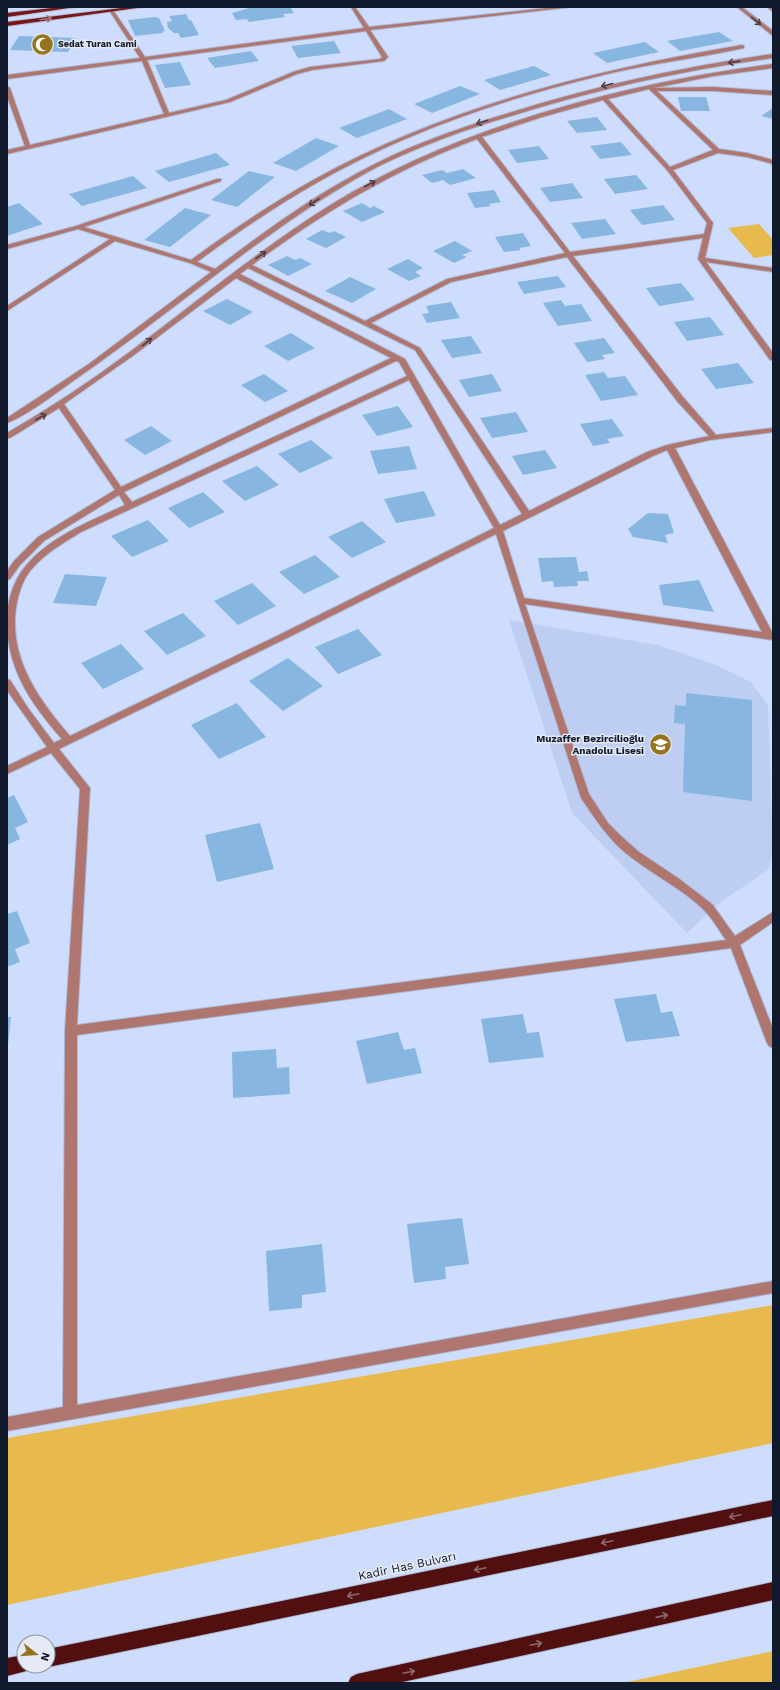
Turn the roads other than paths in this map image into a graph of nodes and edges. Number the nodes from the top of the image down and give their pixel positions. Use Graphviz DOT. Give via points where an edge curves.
graph roads {
  1 [pos="74,7"];
  2 [pos="142,7"];
  3 [pos="353,7"];
  4 [pos="570,7"];
  5 [pos="739,7"];
  6 [pos="768,7"];
  7 [pos="773,10"];
  8 [pos="111,11"];
  9 [pos="7,15"];
  10 [pos="7,24"];
  11 [pos="368,29"];
  12 [pos="773,34"];
  13 [pos="742,47"];
  14 [pos="773,56"];
  15 [pos="144,59"];
  16 [pos="773,66"];
  17 [pos="7,77"];
  18 [pos="7,88"];
  19 [pos="652,89"];
  20 [pos="631,90"];
  21 [pos="773,94"];
  22 [pos="604,98"];
  23 [pos="167,114"];
  24 [pos="478,136"];
  25 [pos="28,147"];
  26 [pos="717,151"];
  27 [pos="7,152"];
  28 [pos="773,162"];
  29 [pos="669,169"];
  30 [pos="219,180"];
  31 [pos="78,227"];
  32 [pos="706,236"];
  33 [pos="114,238"];
  34 [pos="7,247"];
  35 [pos="570,254"];
  36 [pos="701,259"];
  37 [pos="192,262"];
  38 [pos="246,265"];
  39 [pos="773,270"];
  40 [pos="214,272"];
  41 [pos="234,274"];
  42 [pos="7,309"];
  43 [pos="366,324"];
  44 [pos="396,358"];
  45 [pos="773,358"];
  46 [pos="411,377"];
  47 [pos="61,404"];
  48 [pos="7,421"];
  49 [pos="773,430"];
  50 [pos="7,436"];
  51 [pos="714,437"];
  52 [pos="670,447"];
  53 [pos="120,491"];
  54 [pos="130,506"];
  55 [pos="527,515"];
  56 [pos="498,530"];
  57 [pos="7,577"];
  58 [pos="520,600"];
  59 [pos="771,637"];
  60 [pos="7,682"];
  61 [pos="68,740"];
  62 [pos="53,748"];
  63 [pos="7,770"];
  64 [pos="773,916"];
  65 [pos="734,943"];
  66 [pos="71,1031"];
  67 [pos="773,1043"];
  68 [pos="773,1287"];
  69 [pos="70,1413"];
  70 [pos="7,1424"];
  71 [pos="773,1508"];
  72 [pos="773,1591"];
  73 [pos="56,1656"];
  74 [pos="357,1683"];
  1 -- 9 [label="main road"];
  2 -- 8 [label="main road"];
  3 -- 11 [label="street"];
  4 -- 11 [label="street"];
  5 -- 12 [label="street, one-way"];
  6 -- 7 [label="street"];
  10 -- 8 [label="main road, one-way"];
  8 -- 15 [label="street"];
  11 -- 15 [label="street"];
  11 -- 23 [label="street" via="385,57 382,60 312,68 228,101"];
  13 -- 37 [label="street" via="647,62 586,76 519,95 439,123 378,148 293,192"];
  14 -- 40 [label="street, one-way" via="668,72 603,86 494,118 438,138 336,187"];
  15 -- 17 [label="street"];
  15 -- 23 [label="street"];
  16 -- 20 [label="street" via="701,75"];
  18 -- 25 [label="street"];
  19 -- 20 [label="street"];
  19 -- 21 [label="street" via="714,89"];
  19 -- 26 [label="street"];
  20 -- 22 [label="street"];
  22 -- 24 [label="street"];
  22 -- 29 [label="street"];
  23 -- 25 [label="street"];
  24 -- 35 [label="street"];
  38 -- 24 [label="street, one-way" via="358,191 412,163"];
  25 -- 27 [label="street"];
  26 -- 28 [label="street"];
  26 -- 29 [label="street"];
  29 -- 32 [label="street" via="710,223"];
  30 -- 31 [label="street"];
  31 -- 33 [label="street"];
  31 -- 34 [label="street"];
  32 -- 35 [label="street"];
  32 -- 36 [label="street"];
  33 -- 37 [label="street"];
  33 -- 42 [label="street"];
  35 -- 43 [label="street" via="449,280"];
  35 -- 51 [label="street" via="680,399"];
  36 -- 39 [label="street"];
  36 -- 45 [label="street"];
  37 -- 40 [label="street"];
  38 -- 41 [label="street"];
  38 -- 43 [label="street"];
  40 -- 48 [label="street" via="78,374"];
  41 -- 44 [label="street"];
  47 -- 41 [label="street, one-way" via="107,373"];
  43 -- 55 [label="street" via="418,349"];
  44 -- 46 [label="street" via="402,361"];
  44 -- 53 [label="street"];
  46 -- 54 [label="street"];
  46 -- 56 [label="street"];
  50 -- 47 [label="street, one-way"];
  47 -- 53 [label="street"];
  49 -- 51 [label="street"];
  51 -- 52 [label="street"];
  52 -- 55 [label="street" via="650,454"];
  52 -- 59 [label="street"];
  53 -- 54 [label="street"];
  53 -- 57 [label="street" via="41,539"];
  54 -- 61 [label="street" via="78,530 38,558 23,575 12,603 9,643 14,658 32,696"];
  55 -- 56 [label="street"];
  56 -- 58 [label="street"];
  56 -- 61 [label="street"];
  58 -- 59 [label="street"];
  58 -- 65 [label="street" via="584,795 618,840 708,907"];
  60 -- 62 [label="street" via="34,726"];
  61 -- 62 [label="street"];
  62 -- 63 [label="street"];
  62 -- 66 [label="street" via="85,788"];
  64 -- 65 [label="street"];
  65 -- 66 [label="street"];
  65 -- 67 [label="street"];
  66 -- 69 [label="street"];
  68 -- 69 [label="street"];
  69 -- 70 [label="street"];
  71 -- 73 [label="highway, Kadir Has Bulvarı, one-way"];
  74 -- 72 [label="highway, one-way"];
}
